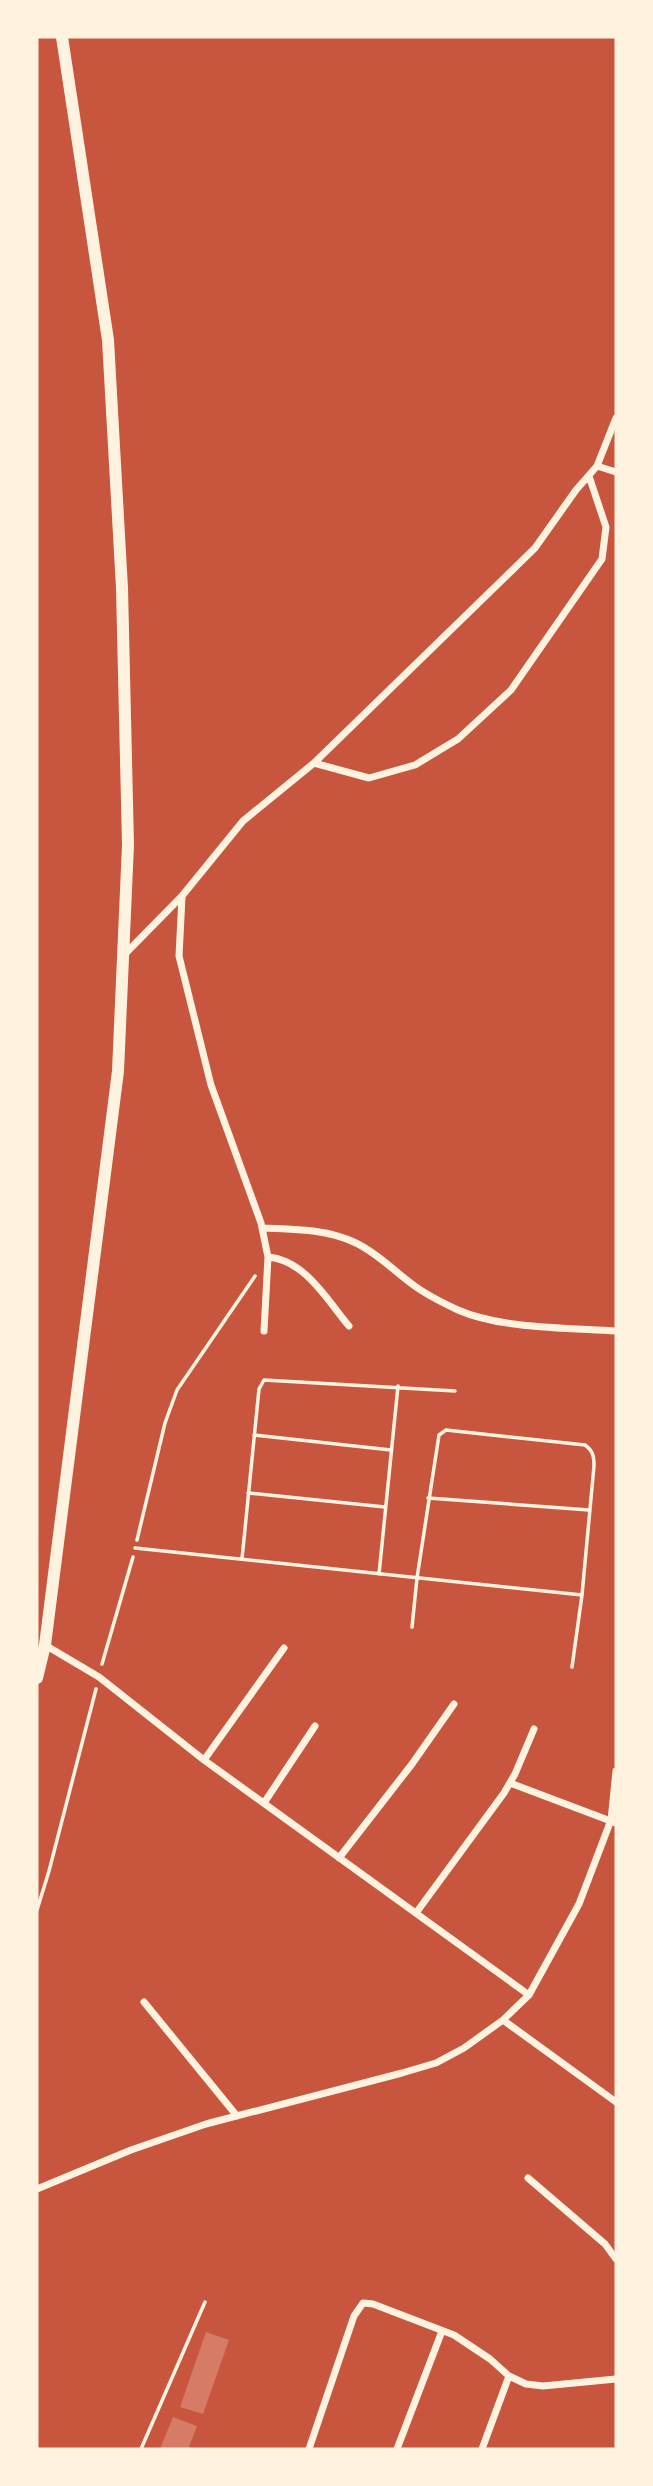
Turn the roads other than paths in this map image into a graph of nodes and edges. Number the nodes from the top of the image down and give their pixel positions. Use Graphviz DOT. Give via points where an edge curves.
graph roads {
  1 [pos="62,37"];
  2 [pos="616,418"];
  3 [pos="597,466"];
  4 [pos="616,472"];
  5 [pos="589,475"];
  6 [pos="314,763"];
  7 [pos="182,896"];
  8 [pos="123,956"];
  9 [pos="262,1228"];
  10 [pos="268,1257"];
  11 [pos="349,1326"];
  12 [pos="264,1331"];
  13 [pos="616,1331"];
  14 [pos="398,1386"];
  15 [pos="456,1391"];
  16 [pos="254,1436"];
  17 [pos="391,1450"];
  18 [pos="248,1493"];
  19 [pos="428,1498"];
  20 [pos="385,1507"];
  21 [pos="589,1510"];
  22 [pos="135,1548"];
  23 [pos="242,1559"];
  24 [pos="379,1574"];
  25 [pos="417,1578"];
  26 [pos="582,1595"];
  27 [pos="412,1627"];
  28 [pos="45,1645"];
  29 [pos="284,1648"];
  30 [pos="572,1667"];
  31 [pos="37,1678"];
  32 [pos="454,1704"];
  33 [pos="315,1726"];
  34 [pos="534,1729"];
  35 [pos="204,1760"];
  36 [pos="616,1771"];
  37 [pos="510,1783"];
  38 [pos="264,1803"];
  39 [pos="615,1819"];
  40 [pos="339,1857"];
  41 [pos="416,1913"];
  42 [pos="529,1995"];
  43 [pos="144,2002"];
  44 [pos="503,2020"];
  45 [pos="616,2102"];
  46 [pos="237,2116"];
  47 [pos="528,2178"];
  48 [pos="37,2189"];
  49 [pos="616,2259"];
  50 [pos="205,2302"];
  51 [pos="442,2331"];
  52 [pos="509,2376"];
  53 [pos="616,2379"];
  54 [pos="141,2449"];
  55 [pos="309,2449"];
  56 [pos="397,2449"];
  57 [pos="482,2449"];
  1 -- 8 [label="highway" via="108,341 122,601 128,845"];
  2 -- 3 [label="street"];
  3 -- 4 [label="street"];
  3 -- 5 [label="street"];
  5 -- 6 [label="street" via="536,548"];
  5 -- 6 [label="street" via="606,527 602,559 510,690 458,739 415,765 369,778"];
  6 -- 7 [label="street" via="243,821"];
  7 -- 8 [label="street"];
  7 -- 9 [label="street" via="179,956 211,1085"];
  8 -- 28 [label="highway" via="118,1071"];
  9 -- 10 [label="street"];
  9 -- 13 [label="street" via="323,1232 356,1242 414,1286 460,1311 542,1327"];
  10 -- 11 [label="street" via="289,1262 306,1274"];
  10 -- 12 [label="street"];
  14 -- 15 [label="lane"];
  14 -- 16 [label="lane" via="264,1380"];
  14 -- 17 [label="lane"];
  16 -- 17 [label="lane"];
  16 -- 18 [label="lane"];
  17 -- 20 [label="lane"];
  18 -- 20 [label="lane"];
  18 -- 23 [label="lane"];
  19 -- 21 [label="lane"];
  19 -- 21 [label="lane" via="437,1440 446,1430 585,1445 594,1456"];
  19 -- 25 [label="lane"];
  20 -- 24 [label="lane"];
  21 -- 26 [label="lane"];
  22 -- 23 [label="lane"];
  23 -- 24 [label="lane"];
  24 -- 25 [label="lane"];
  25 -- 26 [label="lane"];
  25 -- 27 [label="lane"];
  26 -- 30 [label="lane"];
  28 -- 31 [label="highway"];
  28 -- 35 [label="street" via="99,1677"];
  29 -- 35 [label="street"];
  32 -- 40 [label="street"];
  33 -- 38 [label="street"];
  34 -- 37 [label="street"];
  35 -- 38 [label="street"];
  36 -- 39 [label="street"];
  37 -- 39 [label="street"];
  37 -- 41 [label="street"];
  38 -- 40 [label="street"];
  39 -- 42 [label="street" via="579,1904"];
  40 -- 41 [label="street"];
  41 -- 42 [label="street"];
  42 -- 44 [label="street"];
  43 -- 46 [label="street"];
  44 -- 45 [label="street"];
  44 -- 46 [label="street" via="436,2063"];
  46 -- 48 [label="street" via="131,2150"];
  47 -- 49 [label="street" via="605,2244"];
  50 -- 54 [label="lane"];
  51 -- 52 [label="street" via="490,2359"];
  51 -- 55 [label="street" via="363,2303 354,2316"];
  51 -- 56 [label="street"];
  52 -- 53 [label="street" via="543,2386"];
  52 -- 57 [label="street"];
}
